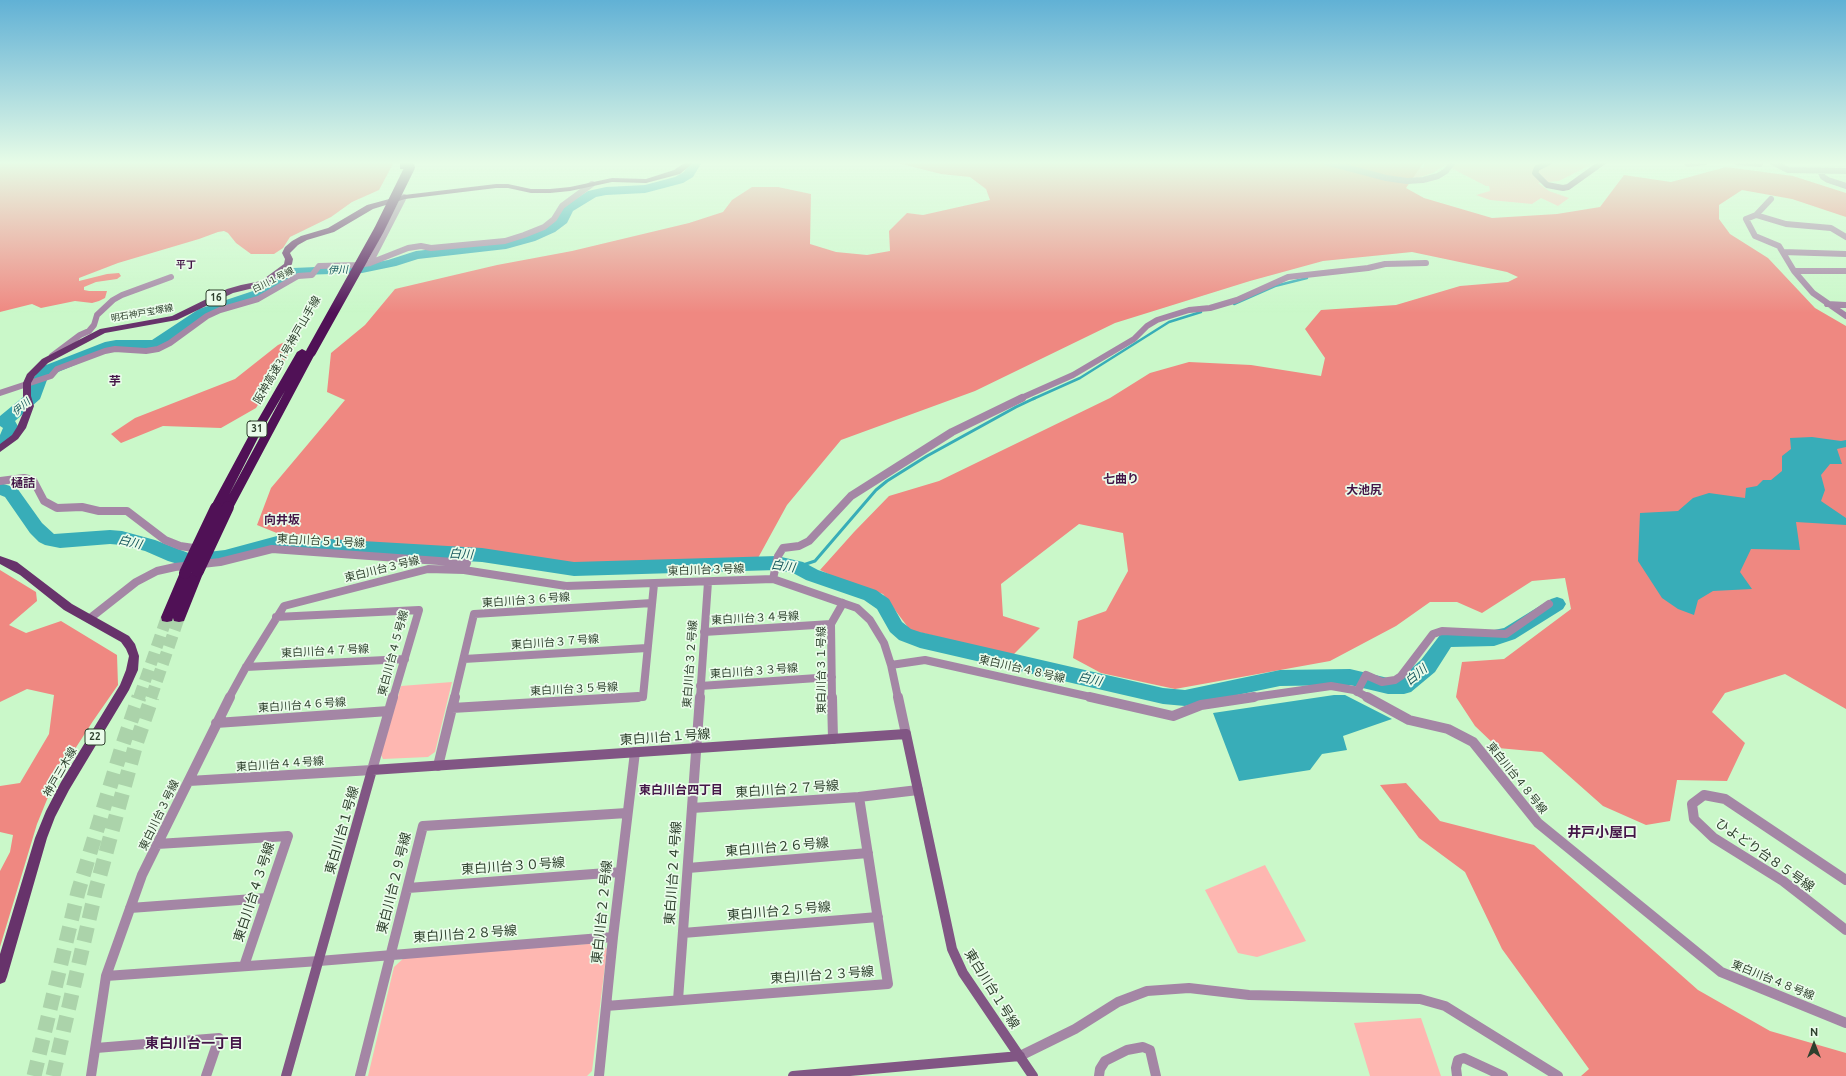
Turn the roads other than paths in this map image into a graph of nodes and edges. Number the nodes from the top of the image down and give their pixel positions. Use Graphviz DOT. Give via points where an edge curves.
graph roads {
  1 [pos="361,212"];
  2 [pos="387,212"];
  3 [pos="396,212"];
  4 [pos="558,212"];
  5 [pos="1759,212"];
  6 [pos="1756,215"];
  7 [pos="1846,237"];
  8 [pos="1783,252"];
  9 [pos="1846,254"];
  10 [pos="370,263"];
  11 [pos="1426,263"];
  12 [pos="1794,271"];
  13 [pos="1846,271"];
  14 [pos="171,277"];
  15 [pos="1827,304"];
  16 [pos="1846,304"];
  17 [pos="1846,316"];
  18 [pos="45,361"];
  19 [pos="27,383"];
  20 [pos="0,393"];
  21 [pos="0,449"];
  22 [pos="0,481"];
  23 [pos="222,508"];
  24 [pos="0,560"];
  25 [pos="201,567"];
  26 [pos="464,570"];
  27 [pos="773,579"];
  28 [pos="708,582"];
  29 [pos="654,584"];
  30 [pos="652,603"];
  31 [pos="843,603"];
  32 [pos="1548,604"];
  33 [pos="276,617"];
  34 [pos="89,619"];
  35 [pos="831,624"];
  36 [pos="704,632"];
  37 [pos="647,648"];
  38 [pos="405,658"];
  39 [pos="464,659"];
  40 [pos="891,665"];
  41 [pos="246,668"];
  42 [pos="832,678"];
  43 [pos="700,686"];
  44 [pos="1357,692"];
  45 [pos="452,708"];
  46 [pos="389,712"];
  47 [pos="216,723"];
  48 [pos="906,734"];
  49 [pos="833,739"];
  50 [pos="696,748"];
  51 [pos="635,752"];
  52 [pos="438,766"];
  53 [pos="372,770"];
  54 [pos="189,781"];
  55 [pos="918,790"];
  56 [pos="860,797"];
  57 [pos="692,808"];
  58 [pos="627,813"];
  59 [pos="158,844"];
  60 [pos="868,853"];
  61 [pos="688,868"];
  62 [pos="620,872"];
  63 [pos="1846,880"];
  64 [pos="408,888"];
  65 [pos="267,898"];
  66 [pos="130,908"];
  67 [pos="878,917"];
  68 [pos="1846,930"];
  69 [pos="683,933"];
  70 [pos="613,937"];
  71 [pos="391,954"];
  72 [pos="319,961"];
  73 [pos="244,966"];
  74 [pos="106,976"];
  75 [pos="0,977"];
  76 [pos="678,1000"];
  77 [pos="606,1006"];
  78 [pos="1846,1023"];
  79 [pos="96,1048"];
  80 [pos="1020,1056"];
  81 [pos="92,1076"];
  82 [pos="206,1076"];
  83 [pos="286,1076"];
  84 [pos="360,1076"];
  85 [pos="599,1076"];
  86 [pos="792,1076"];
  87 [pos="1033,1076"];
  88 [pos="1099,1076"];
  89 [pos="1156,1076"];
  90 [pos="1457,1076"];
  91 [pos="1504,1076"];
  92 [pos="1558,1076"];
  1 -- 18 [label="main road, 明石神戸宝塚線 / 16" via="331,230 295,243 286,253 288,264 263,283 230,291 174,318 103,331"];
  2 -- 23 [label="highway, 阪神高速31号神戸山手線 / 31, bridge" via="379,230 306,352"];
  3 -- 10 [label="street"];
  4 -- 10 [label="street, 白川１号線" via="544,227 524,235 505,240 408,248"];
  5 -- 6 [label="street"];
  6 -- 7 [label="street" via="1786,224 1832,228"];
  6 -- 8 [label="street" via="1746,218 1752,232 1779,246"];
  8 -- 9 [label="street"];
  8 -- 12 [label="street"];
  10 -- 19 [label="street, 白川１号線" via="319,266 312,275 298,276 258,299 207,316 158,349 105,351 57,369 51,376"];
  11 -- 27 [label="street" via="1385,264 1288,277 1237,300 1157,320 1134,339 1073,375 974,420 851,496 809,541 799,546 783,548 778,556"];
  12 -- 13 [label="street"];
  12 -- 15 [label="street" via="1813,293"];
  14 -- 18 [label="street" via="113,300 97,315 89,331"];
  15 -- 16 [label="street"];
  15 -- 17 [label="street"];
  18 -- 19 [label="main road, 明石神戸宝塚線 / 16" via="31,374"];
  19 -- 20 [label="street, 白川１号線"];
  19 -- 21 [label="main road" via="30,406 15,437"];
  22 -- 25 [label="street" via="24,478 33,480 44,501 58,508 82,507 99,511 127,511 164,540 180,546 211,551"];
  23 -- 25 [label="highway, 阪神高速31号神戸山手線 / 31, bridge"];
  23 -- 25 [label="highway, 阪神高速31号神戸山手線 / 31, bridge" via="184,573 173,617"];
  24 -- 34 [label="main road, 神戸三木線 / 22" via="24,572 68,607"];
  25 -- 26 [label="street, 東白川台５１号線" via="272,549 467,563"];
  25 -- 34 [label="street" via="157,571 136,582"];
  26 -- 29 [label="street, 東白川台３号線" via="566,586"];
  26 -- 33 [label="street, 東白川台３号線" via="428,569 284,606"];
  27 -- 28 [label="street, 東白川台３号線"];
  27 -- 31 [label="street, 東白川台３号線"];
  28 -- 29 [label="street, 東白川台３号線"];
  28 -- 36 [label="street, 東白川台３２号線"];
  29 -- 30 [label="street, 東白川台３５号線"];
  30 -- 37 [label="street, 東白川台３５号線"];
  30 -- 39 [label="street, 東白川台３６号線" via="474,614"];
  31 -- 35 [label="street, 東白川台３１号線"];
  31 -- 40 [label="street, 東白川台３号線" via="857,608 870,620 884,643"];
  32 -- 44 [label="street" via="1506,634 1442,631 1433,634 1401,676 1395,680 1382,682 1366,675"];
  33 -- 38 [label="street, 東白川台４５号線" via="419,610"];
  33 -- 41 [label="street, 東白川台３号線"];
  34 -- 75 [label="main road, 神戸三木線 / 22" via="125,639 134,656 132,670 116,704 50,815"];
  35 -- 36 [label="street, 東白川台３４号線"];
  35 -- 42 [label="street, 東白川台３１号線"];
  36 -- 43 [label="street, 東白川台３２号線"];
  37 -- 39 [label="street, 東白川台３７号線"];
  37 -- 45 [label="street, 東白川台３５号線" via="643,697"];
  38 -- 41 [label="street, 東白川台４７号線"];
  38 -- 46 [label="street, 東白川台４５号線"];
  39 -- 45 [label="street, 東白川台３６号線"];
  40 -- 44 [label="street, 東白川台４８号線" via="925,660 1173,716 1201,705 1331,686"];
  40 -- 48 [label="street, 東白川台３号線"];
  41 -- 47 [label="street, 東白川台３号線"];
  42 -- 43 [label="street, 東白川台３３号線"];
  42 -- 49 [label="street, 東白川台３１号線"];
  43 -- 50 [label="street, 東白川台３２号線"];
  44 -- 78 [label="street, 東白川台４８号線" via="1409,720 1448,729 1473,742 1538,823 1721,972"];
  45 -- 52 [label="street"];
  46 -- 47 [label="street, 東白川台４６号線"];
  46 -- 53 [label="street, 東白川台４５号線"];
  47 -- 54 [label="street, 東白川台３号線"];
  48 -- 49 [label="street, 東白川台１号線"];
  48 -- 55 [label="street, 東白川台１号線"];
  49 -- 50 [label="street, 東白川台１号線"];
  50 -- 51 [label="street, 東白川台１号線"];
  50 -- 57 [label="street, 東白川台２４号線"];
  51 -- 52 [label="street, 東白川台１号線"];
  51 -- 58 [label="street, 東白川台２２号線"];
  52 -- 53 [label="street, 東白川台１号線"];
  53 -- 54 [label="street, 東白川台４４号線"];
  53 -- 72 [label="street, 東白川台１号線"];
  54 -- 59 [label="street, 東白川台３号線"];
  55 -- 56 [label="street"];
  55 -- 80 [label="street, 東白川台１号線" via="952,949 964,973"];
  56 -- 57 [label="street, 東白川台２７号線"];
  56 -- 60 [label="street, 東白川台２３号線"];
  57 -- 61 [label="street, 東白川台２４号線"];
  58 -- 62 [label="street, 東白川台２２号線"];
  58 -- 64 [label="street, 東白川台２９号線" via="423,826"];
  59 -- 65 [label="street, 東白川台４３号線" via="288,836"];
  59 -- 66 [label="street, 東白川台３号線" via="142,875"];
  60 -- 61 [label="street, 東白川台２６号線"];
  60 -- 67 [label="street, 東白川台２３号線"];
  61 -- 69 [label="street, 東白川台２４号線"];
  62 -- 64 [label="street, 東白川台３０号線"];
  62 -- 70 [label="street, 東白川台２２号線"];
  63 -- 68 [label="street, ひよどり台８５号線" via="1725,799 1704,795 1692,804 1694,819 1714,838 1783,880"];
  64 -- 71 [label="street, 東白川台２９号線"];
  65 -- 66 [label="street"];
  65 -- 73 [label="street, 東白川台４３号線"];
  66 -- 74 [label="street, 東白川台３号線"];
  67 -- 69 [label="street, 東白川台２５号線"];
  67 -- 76 [label="street, 東白川台２３号線" via="888,984"];
  69 -- 76 [label="street, 東白川台２４号線"];
  70 -- 71 [label="street, 東白川台２８号線"];
  70 -- 77 [label="street, 東白川台２２号線"];
  71 -- 72 [label="street, 東白川台２８号線"];
  71 -- 84 [label="street, 東白川台２９号線"];
  72 -- 73 [label="street, 東白川台２８号線"];
  72 -- 83 [label="street, 東白川台１号線"];
  73 -- 74 [label="street, 東白川台２８号線"];
  74 -- 79 [label="street, 東白川台３号線"];
  76 -- 77 [label="street, 東白川台２３号線"];
  77 -- 85 [label="street, 東白川台２２号線"];
  79 -- 81 [label="street, 東白川台３号線"];
  79 -- 82 [label="street" via="219,1038"];
  80 -- 86 [label="street"];
  80 -- 87 [label="street, 東白川台１号線"];
  80 -- 92 [label="street" via="1075,1029 1118,1002 1148,991 1189,988 1249,995 1420,999 1444,1006"];
  88 -- 89 [label="street" via="1105,1062 1127,1050 1143,1047 1150,1050"];
  90 -- 91 [label="street" via="1458,1060 1464,1058"];
}
